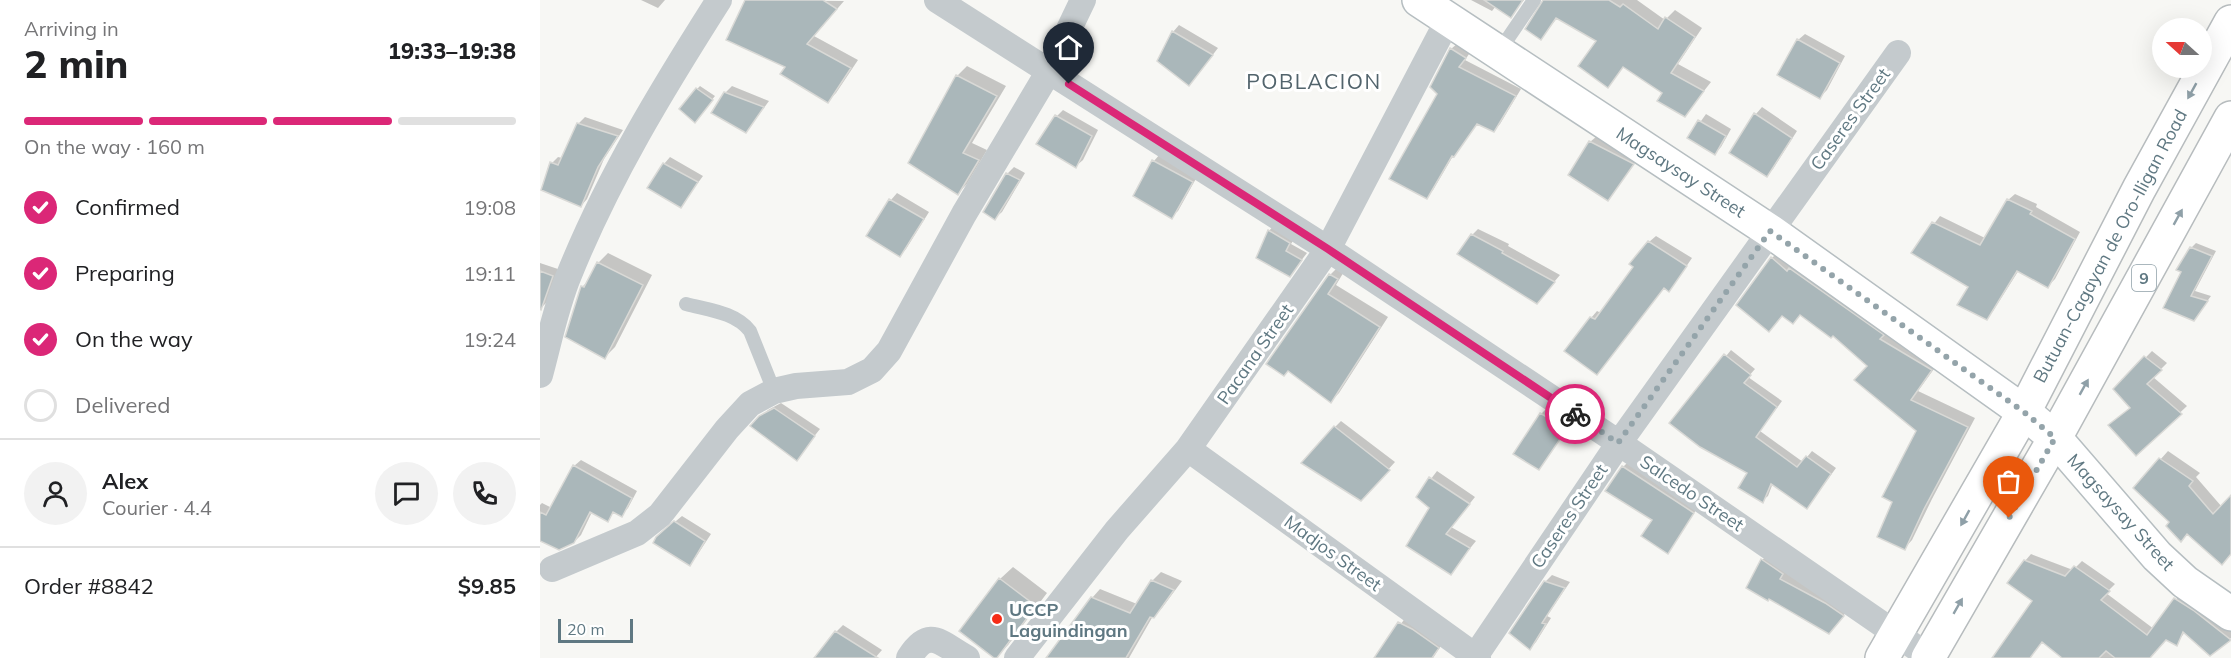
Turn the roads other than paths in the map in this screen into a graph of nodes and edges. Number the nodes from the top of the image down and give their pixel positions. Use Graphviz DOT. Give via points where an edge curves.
graph roads {
  1 [pos="719,0"];
  2 [pos="937,0"];
  3 [pos="1083,0"];
  4 [pos="1419,0"];
  5 [pos="1534,0"];
  6 [pos="1448,20"];
  7 [pos="2231,22"];
  8 [pos="1498,53"];
  9 [pos="1898,53"];
  10 [pos="1049,71"];
  11 [pos="2231,118"];
  12 [pos="1770,231"];
  13 [pos="1328,249"];
  14 [pos="686,304"];
  15 [pos="540,375"];
  16 [pos="774,391"];
  17 [pos="2024,412"];
  18 [pos="2055,438"];
  19 [pos="1618,443"];
  20 [pos="1188,449"];
  21 [pos="552,569"];
  22 [pos="2231,614"];
  23 [pos="1889,645"];
  24 [pos="913,651"];
  25 [pos="1476,657"];
  26 [pos="967,658"];
  27 [pos="1017,658"];
  28 [pos="1929,658"];
  1 -- 15 [label="street" via="666,83 602,201 568,277"];
  2 -- 10 [label="street, Salcedo Street"];
  3 -- 10 [label="street"];
  4 -- 6 [label="main road, Magsaysay Street"];
  5 -- 8 [label="lane"];
  6 -- 8 [label="main road, Magsaysay Street"];
  6 -- 13 [label="street, Pacana Street"];
  7 -- 17 [label="main road, Butuan-Cagayan de Oro-Iligan Road, one-way"];
  8 -- 12 [label="main road, Magsaysay Street"];
  9 -- 12 [label="street, Caseres Street"];
  10 -- 13 [label="street, Salcedo Street"];
  10 -- 16 [label="street" via="889,351 872,370 848,382"];
  18 -- 11 [label="main road, 9, one-way"];
  12 -- 17 [label="main road, Magsaysay Street"];
  12 -- 19 [label="street, Caseres Street"];
  13 -- 19 [label="street, Salcedo Street"];
  13 -- 20 [label="street, Pacana Street"];
  14 -- 16 [label="lane" via="743,323 750,331"];
  16 -- 21 [label="street" via="750,404 660,514 637,533"];
  17 -- 18 [label="main road, Magsaysay Street"];
  17 -- 23 [label="main road, Butuan-Cagayan de Oro-Iligan Road, one-way"];
  18 -- 22 [label="main road, Magsaysay Street" via="2157,556 2185,582"];
  28 -- 18 [label="main road, 9, one-way"];
  19 -- 23 [label="street, Salcedo Street"];
  19 -- 25 [label="street, Caseres Street"];
  20 -- 25 [label="street, Madjos Street"];
  20 -- 27 [label="street, Pacana Street" via="1117,530"];
  23 -- 28 [label="street, Salcedo Street"];
  24 -- 26 [label="street" via="926,639 936,640"];
}
